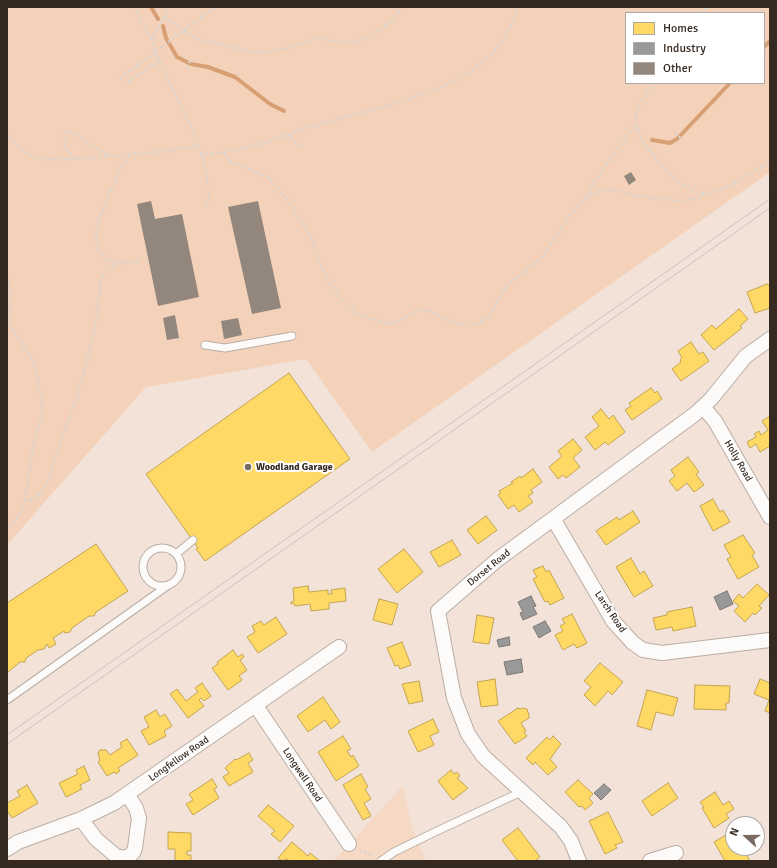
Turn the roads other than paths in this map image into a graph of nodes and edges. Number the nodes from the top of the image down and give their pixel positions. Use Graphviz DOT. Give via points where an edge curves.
graph roads {
  1 [pos="292,336"];
  2 [pos="770,339"];
  3 [pos="205,346"];
  4 [pos="703,407"];
  5 [pos="770,517"];
  6 [pos="554,520"];
  7 [pos="193,540"];
  8 [pos="176,554"];
  9 [pos="170,584"];
  10 [pos="770,640"];
  11 [pos="339,648"];
  12 [pos="7,700"];
  13 [pos="256,706"];
  14 [pos="521,792"];
  15 [pos="127,794"];
  16 [pos="81,819"];
  17 [pos="349,844"];
  18 [pos="7,849"];
  19 [pos="676,853"];
  20 [pos="383,860"];
  21 [pos="578,861"];
  22 [pos="650,861"];
  1 -- 3 [label="lane" via="225,348"];
  2 -- 4 [label="street, Dorset Road" via="742,360"];
  4 -- 5 [label="street, Holly Road" via="715,421"];
  4 -- 6 [label="street, Dorset Road"];
  6 -- 10 [label="street, Larch Road" via="613,621 643,650 662,653"];
  6 -- 14 [label="street, Dorset Road" via="497,560 438,611 457,709 464,726 483,756"];
  7 -- 8 [label="lane"];
  8 -- 9 [label="lane" via="180,560 181,572"];
  8 -- 9 [label="lane" via="165,548 156,549 148,555 143,564 145,575 151,582 160,586"];
  9 -- 12 [label="lane"];
  11 -- 13 [label="street, Longfellow Road"];
  13 -- 15 [label="street, Longfellow Road"];
  13 -- 17 [label="street, Longwell Road"];
  14 -- 20 [label="lane" via="431,834"];
  14 -- 21 [label="street, Dorset Road" via="561,827 571,841"];
  15 -- 16 [label="street, Longfellow Road"];
  15 -- 16 [label="street" via="139,818 135,848 126,858 116,856 96,839"];
  16 -- 18 [label="street, Longfellow Road" via="18,842"];
  19 -- 22 [label="street"];
}
